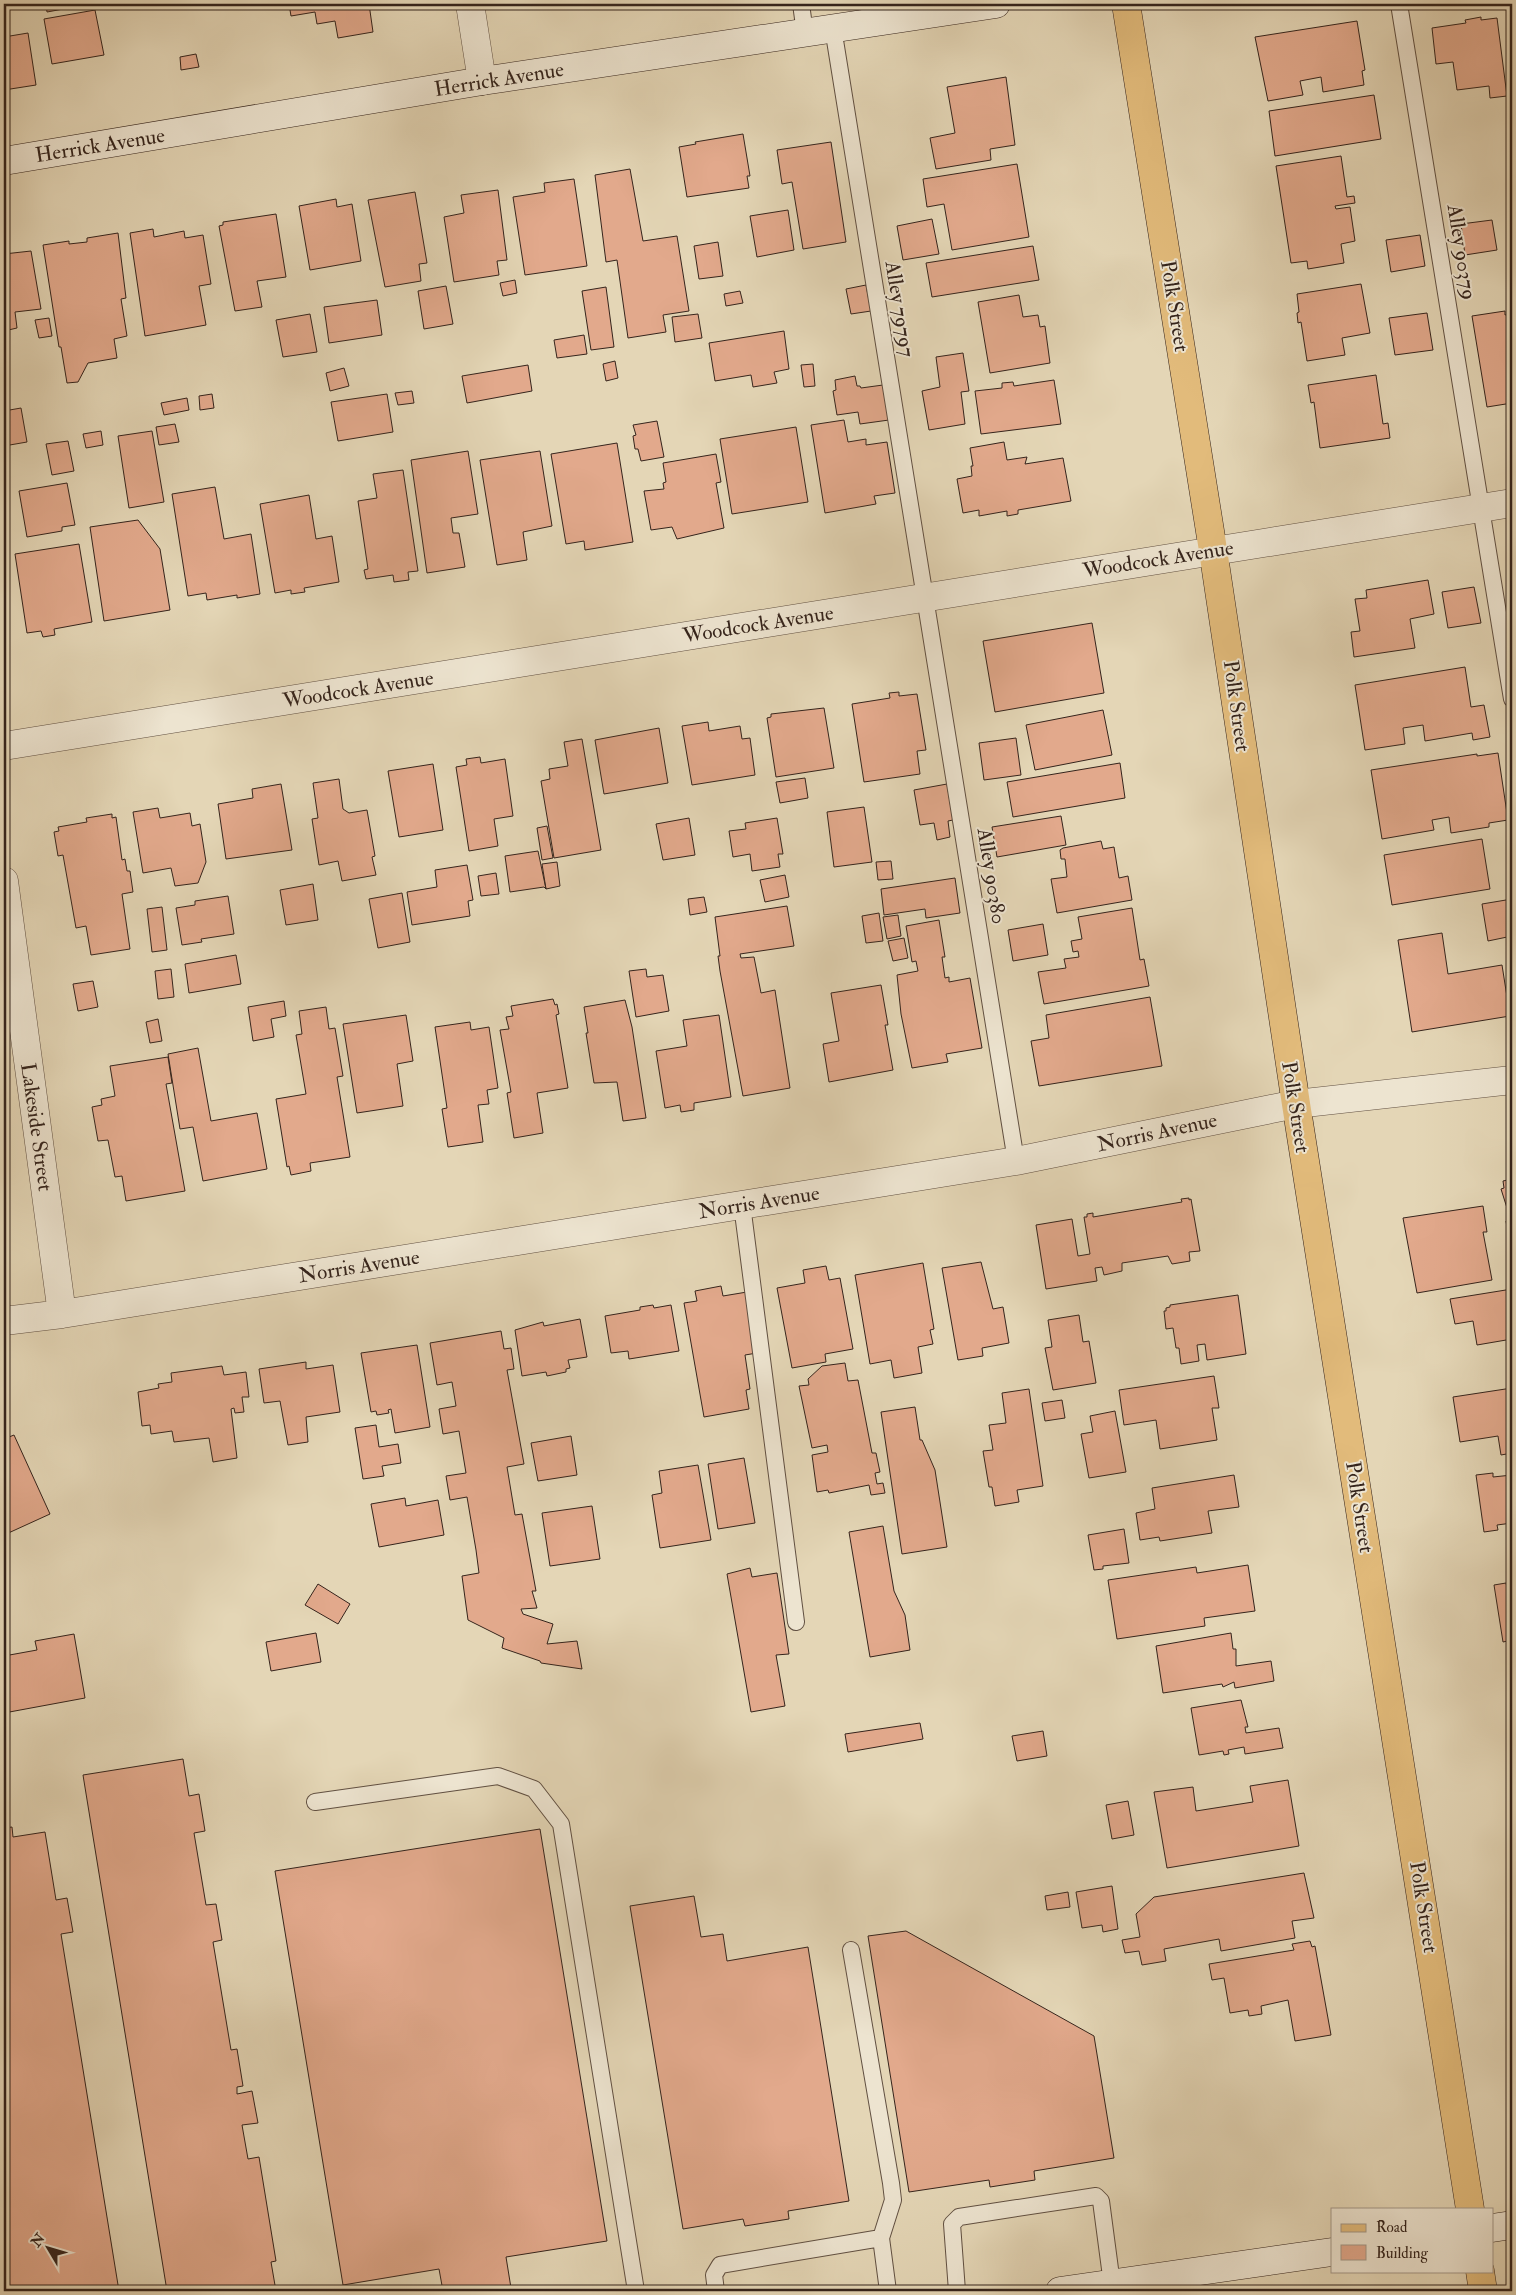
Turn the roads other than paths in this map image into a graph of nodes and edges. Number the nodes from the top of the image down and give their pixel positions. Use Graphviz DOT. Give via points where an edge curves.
graph roads {
  1 [pos="470,4"];
  2 [pos="801,4"];
  3 [pos="996,4"];
  4 [pos="1126,4"];
  5 [pos="1399,4"];
  6 [pos="833,28"];
  7 [pos="805,33"];
  8 [pos="482,81"];
  9 [pos="4,161"];
  10 [pos="1512,503"];
  11 [pos="1483,508"];
  12 [pos="1213,550"];
  13 [pos="926,597"];
  14 [pos="1512,699"];
  15 [pos="4,746"];
  16 [pos="4,881"];
  17 [pos="1512,1080"];
  18 [pos="1296,1104"];
  19 [pos="1016,1161"];
  20 [pos="742,1205"];
  21 [pos="62,1314"];
  22 [pos="4,1321"];
  23 [pos="796,1622"];
  24 [pos="315,1802"];
  25 [pos="851,1950"];
  26 [pos="1470,2208"];
  27 [pos="1512,2225"];
  28 [pos="1494,2228"];
  29 [pos="881,2238"];
  30 [pos="1331,2252"];
  31 [pos="1480,2272"];
  32 [pos="1112,2284"];
  33 [pos="1162,2284"];
  34 [pos="636,2291"];
  35 [pos="716,2291"];
  36 [pos="888,2291"];
  37 [pos="957,2291"];
  38 [pos="1060,2291"];
  39 [pos="1484,2291"];
  1 -- 8 [label="street"];
  2 -- 7 [label="lane"];
  3 -- 6 [label="street, Herrick Avenue"];
  4 -- 12 [label="main road, Polk Street"];
  5 -- 11 [label="lane, Alley 90379"];
  6 -- 7 [label="street, Herrick Avenue"];
  6 -- 13 [label="lane, Alley 79797"];
  7 -- 8 [label="street, Herrick Avenue"];
  8 -- 9 [label="street, Herrick Avenue"];
  10 -- 11 [label="street, Woodcock Avenue"];
  11 -- 12 [label="street, Woodcock Avenue"];
  11 -- 14 [label="lane, Alley 90379"];
  12 -- 13 [label="street, Woodcock Avenue"];
  12 -- 18 [label="main road, Polk Street"];
  13 -- 15 [label="street, Woodcock Avenue"];
  13 -- 19 [label="lane, Alley 90380"];
  16 -- 21 [label="street, Lakeside Street"];
  17 -- 18 [label="street, Norris Avenue"];
  18 -- 19 [label="street, Norris Avenue"];
  18 -- 26 [label="main road, Polk Street"];
  19 -- 20 [label="street, Norris Avenue"];
  20 -- 21 [label="street, Norris Avenue"];
  20 -- 23 [label="lane"];
  21 -- 22 [label="street, Norris Avenue"];
  24 -- 34 [label="lane" via="498,1776 534,1789 561,1824"];
  25 -- 29 [label="lane" via="891,2183 892,2200"];
  27 -- 28 [label="street"];
  29 -- 35 [label="lane" via="720,2265 714,2275"];
  29 -- 36 [label="lane"];
  30 -- 33 [label="street"];
  31 -- 39 [label="main road"];
  32 -- 33 [label="street"];
  32 -- 37 [label="lane" via="1101,2201 1096,2196 959,2217 952,2224"];
  32 -- 38 [label="street"];
}
